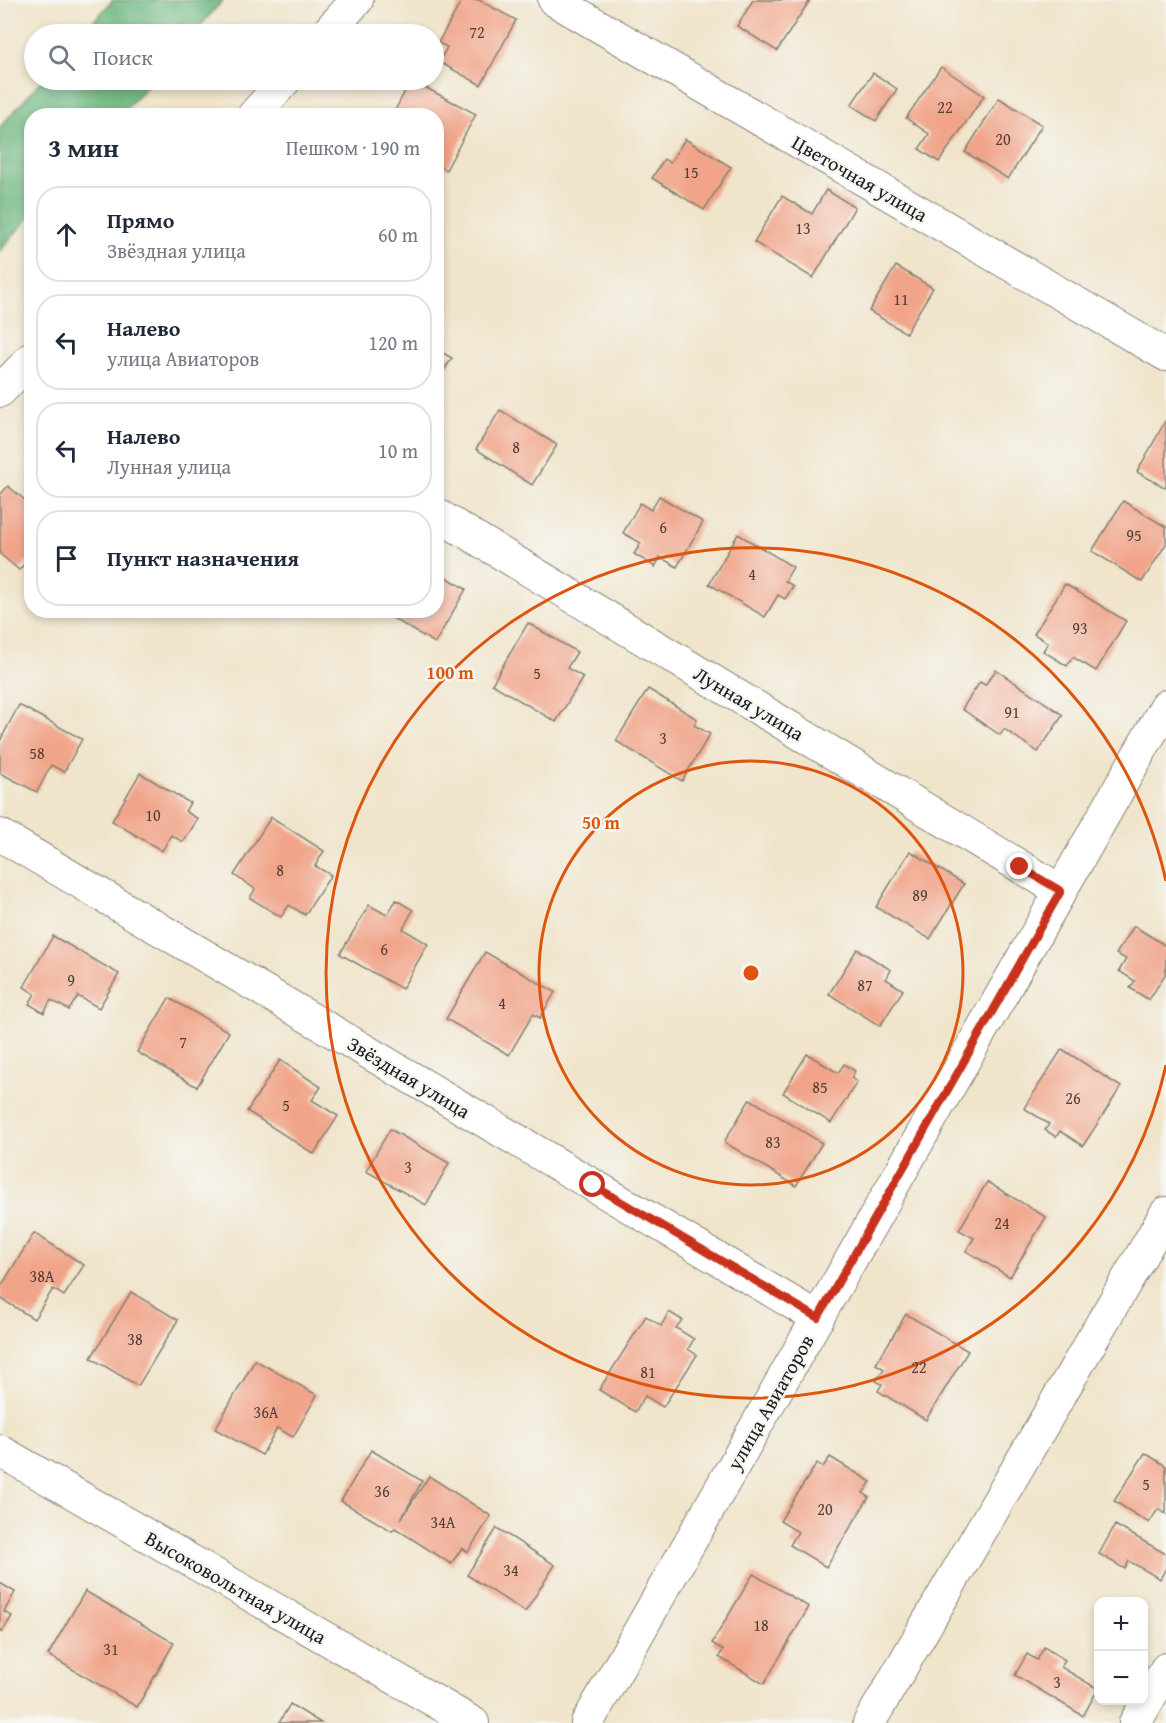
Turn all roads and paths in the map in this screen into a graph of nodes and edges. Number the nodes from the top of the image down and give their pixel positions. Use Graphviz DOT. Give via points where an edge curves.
graph roads {
  1 [pos="357,0"];
  2 [pos="554,0"];
  3 [pos="335,24"];
  4 [pos="276,90"];
  5 [pos="260,108"];
  6 [pos="1166,355"];
  7 [pos="24,366"];
  8 [pos="0,391"];
  9 [pos="444,519"];
  10 [pos="1166,706"];
  11 [pos="0,835"];
  12 [pos="1061,891"];
  13 [pos="1166,1213"];
  14 [pos="818,1318"];
  15 [pos="0,1451"];
  16 [pos="1166,1669"];
  17 [pos="473,1723"];
  18 [pos="587,1723"];
  19 [pos="869,1723"];
  20 [pos="1135,1723"];
  1 -- 3 [label="street"];
  2 -- 6 [label="street, Цветочная улица"];
  4 -- 5 [label="street"];
  7 -- 8 [label="street"];
  9 -- 12 [label="street, Лунная улица"];
  10 -- 12 [label="street, улица Авиаторов"];
  11 -- 14 [label="street, Звёздная улица"];
  12 -- 14 [label="street, улица Авиаторов"];
  13 -- 19 [label="street"];
  14 -- 18 [label="street, улица Авиаторов"];
  15 -- 17 [label="street, Высоковольтная улица"];
  16 -- 20 [label="street"];
}
